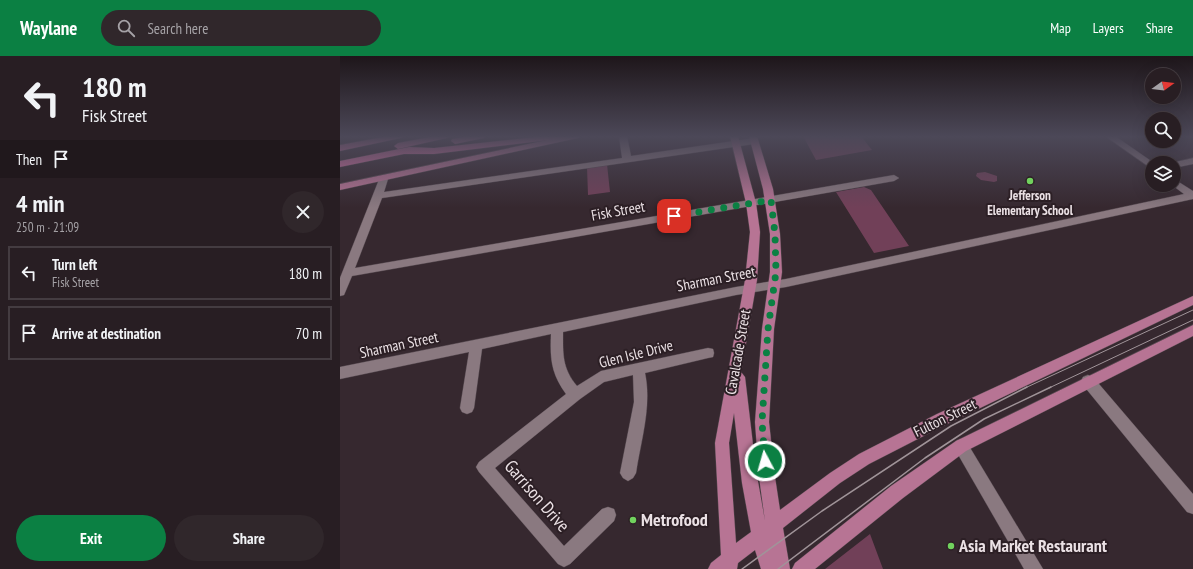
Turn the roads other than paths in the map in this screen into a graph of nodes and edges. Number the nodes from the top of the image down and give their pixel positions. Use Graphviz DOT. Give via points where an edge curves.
graph roads {
  1 [pos="361,160"];
  2 [pos="469,160"];
  3 [pos="621,160"];
  4 [pos="740,160"];
  5 [pos="759,160"];
  6 [pos="1193,161"];
  7 [pos="340,164"];
  8 [pos="1181,164"];
  9 [pos="894,178"];
  10 [pos="383,179"];
  11 [pos="340,187"];
  12 [pos="1181,187"];
  13 [pos="1193,195"];
  14 [pos="378,196"];
  15 [pos="771,200"];
  16 [pos="751,203"];
  17 [pos="348,273"];
  18 [pos="775,285"];
  19 [pos="750,289"];
  20 [pos="340,292"];
  21 [pos="1193,300"];
  22 [pos="557,328"];
  23 [pos="1193,330"];
  24 [pos="476,345"];
  25 [pos="708,353"];
  26 [pos="737,358"];
  27 [pos="638,368"];
  28 [pos="340,373"];
  29 [pos="1088,381"];
  30 [pos="575,395"];
  31 [pos="467,408"];
  32 [pos="962,446"];
  33 [pos="628,472"];
  34 [pos="1193,506"];
  35 [pos="608,515"];
  36 [pos="774,526"];
  37 [pos="760,536"];
  38 [pos="726,566"];
  39 [pos="770,569"];
  40 [pos="781,569"];
  41 [pos="801,569"];
  42 [pos="1034,569"];
  1 -- 7 [label="highway"];
  2 -- 10 [label="main road"];
  3 -- 14 [label="street"];
  4 -- 16 [label="main road, Cavalcade Street"];
  5 -- 15 [label="main road, Cavalcade Street"];
  6 -- 8 [label="street"];
  9 -- 15 [label="street, Fisk Street"];
  10 -- 11 [label="main road"];
  10 -- 14 [label="street"];
  12 -- 13 [label="street"];
  13 -- 18 [label="street, Sharman Street"];
  14 -- 17 [label="street"];
  15 -- 16 [label="street, Fisk Street"];
  15 -- 18 [label="main road, Cavalcade Street" via="775,234"];
  16 -- 17 [label="street, Fisk Street"];
  16 -- 19 [label="main road, Cavalcade Street" via="755,232"];
  17 -- 20 [label="street"];
  18 -- 19 [label="street, Sharman Street"];
  18 -- 36 [label="main road, Cavalcade Street" via="768,329 762,422"];
  19 -- 22 [label="street, Sharman Street"];
  19 -- 26 [label="main road, Cavalcade Street"];
  21 -- 36 [label="main road, Fulton Street" via="942,419 864,459 835,478"];
  22 -- 24 [label="street, Sharman Street"];
  22 -- 30 [label="street" via="557,365 563,380"];
  23 -- 29 [label="main road, Fulton Street"];
  24 -- 28 [label="street, Sharman Street"];
  24 -- 31 [label="street"];
  25 -- 27 [label="street, Glen Isle Drive"];
  26 -- 37 [label="main road" via="741,425"];
  26 -- 38 [label="main road, Cavalcade Street" via="722,443"];
  27 -- 30 [label="street, Glen Isle Drive" via="601,377"];
  27 -- 33 [label="street" via="641,402"];
  29 -- 32 [label="main road, Fulton Street"];
  29 -- 34 [label="street"];
  30 -- 35 [label="street, Garrison Drive" via="484,467 564,558"];
  32 -- 41 [label="main road, Fulton Street" via="897,492"];
  32 -- 42 [label="street"];
  36 -- 37 [label="main road, Fulton Street"];
  36 -- 40 [label="main road, Cavalcade Street"];
  37 -- 38 [label="main road, Fulton Street"];
  37 -- 39 [label="main road"];
}
